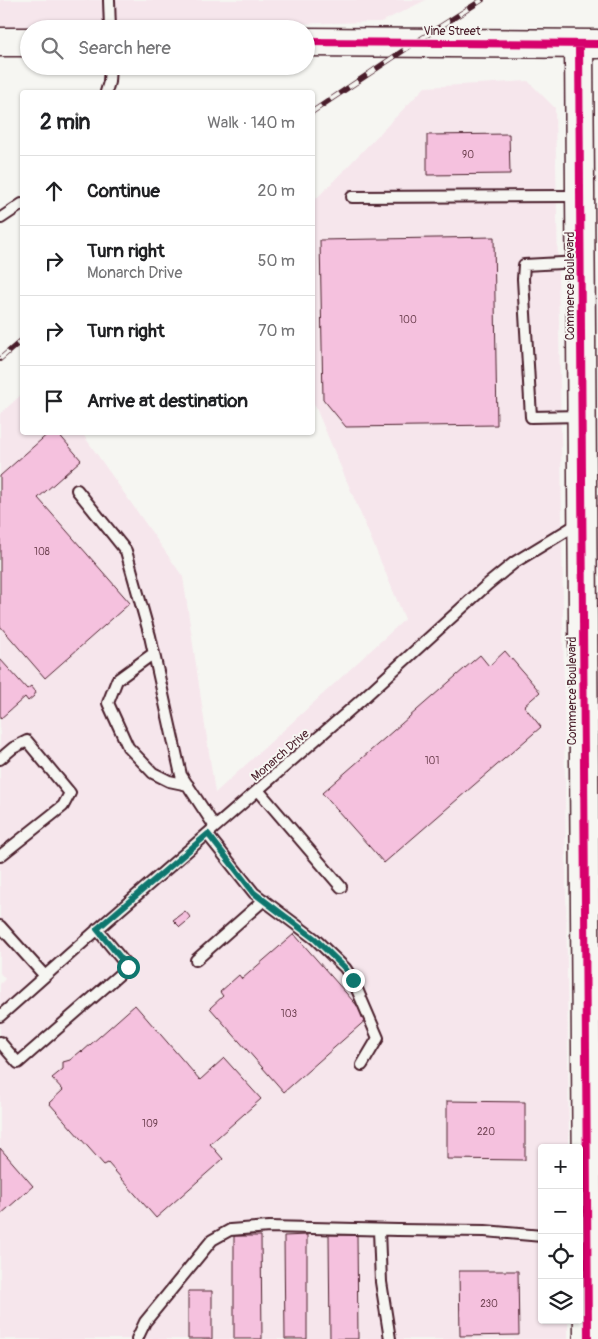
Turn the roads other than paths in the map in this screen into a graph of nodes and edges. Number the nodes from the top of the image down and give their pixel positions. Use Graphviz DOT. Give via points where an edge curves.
graph roads {
  1 [pos="108,0"];
  2 [pos="109,20"];
  3 [pos="0,42"];
  4 [pos="20,42"];
  5 [pos="315,42"];
  6 [pos="589,44"];
  7 [pos="109,75"];
  8 [pos="107,90"];
  9 [pos="580,196"];
  10 [pos="352,197"];
  11 [pos="20,205"];
  12 [pos="2,218"];
  13 [pos="581,262"];
  14 [pos="582,416"];
  15 [pos="78,490"];
  16 [pos="582,521"];
  17 [pos="154,653"];
  18 [pos="0,759"];
  19 [pos="188,785"];
  20 [pos="258,790"];
  21 [pos="211,830"];
  22 [pos="0,856"];
  23 [pos="340,887"];
  24 [pos="264,900"];
  25 [pos="0,926"];
  26 [pos="97,929"];
  27 [pos="196,960"];
  28 [pos="45,976"];
  29 [pos="592,985"];
  30 [pos="0,1016"];
  31 [pos="0,1042"];
  32 [pos="362,1065"];
  33 [pos="592,1133"];
  34 [pos="379,1230"];
  35 [pos="538,1236"];
  36 [pos="583,1239"];
  37 [pos="591,1326"];
  38 [pos="137,1339"];
  39 [pos="390,1339"];
  1 -- 2 [label="lane"];
  3 -- 4 [label="street"];
  5 -- 6 [label="street, Vine Street"];
  6 -- 9 [label="street, Commerce Boulevard"];
  7 -- 8 [label="lane"];
  9 -- 10 [label="lane"];
  9 -- 13 [label="street, Commerce Boulevard"];
  11 -- 12 [label="lane"];
  13 -- 14 [label="street, Commerce Boulevard" via="585,360"];
  13 -- 14 [label="lane" via="524,265 523,279 531,417"];
  14 -- 16 [label="street, Commerce Boulevard"];
  15 -- 17 [label="lane" via="126,551"];
  16 -- 20 [label="lane, Monarch Drive" via="515,562 488,584 360,702"];
  16 -- 29 [label="street, Commerce Boulevard"];
  17 -- 19 [label="lane" via="181,775"];
  17 -- 19 [label="lane" via="117,680 108,703 128,747 153,773"];
  18 -- 22 [label="lane" via="27,741 70,794 63,806"];
  19 -- 21 [label="lane"];
  20 -- 21 [label="lane, Monarch Drive"];
  20 -- 23 [label="lane"];
  21 -- 24 [label="lane" via="254,893"];
  21 -- 26 [label="lane, Monarch Drive"];
  24 -- 27 [label="lane"];
  24 -- 32 [label="lane" via="315,939 353,980 378,1038"];
  25 -- 28 [label="lane"];
  26 -- 28 [label="lane, Monarch Drive"];
  26 -- 31 [label="lane" via="128,967 18,1063"];
  28 -- 30 [label="lane, Monarch Drive"];
  29 -- 33 [label="street, Commerce Boulevard"];
  33 -- 36 [label="street, Commerce Boulevard"];
  34 -- 35 [label="lane" via="485,1231"];
  34 -- 38 [label="lane" via="269,1227 230,1230 212,1240 145,1322"];
  34 -- 39 [label="lane" via="381,1282"];
  36 -- 37 [label="street, Commerce Boulevard"];
}
